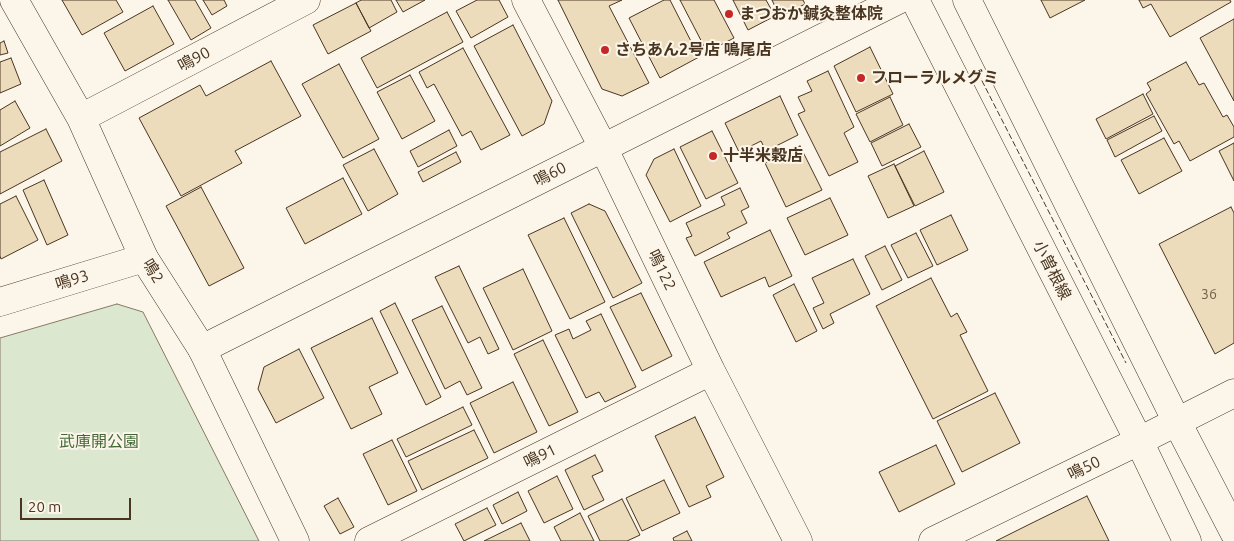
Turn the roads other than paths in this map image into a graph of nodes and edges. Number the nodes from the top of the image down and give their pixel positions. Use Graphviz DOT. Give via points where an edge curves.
graph roads {
  1 [pos="14,0"];
  2 [pos="526,0"];
  3 [pos="898,0"];
  4 [pos="915,0"];
  5 [pos="967,0"];
  6 [pos="297,2"];
  7 [pos="0,4"];
  8 [pos="81,118"];
  9 [pos="603,147"];
  10 [pos="144,258"];
  11 [pos="0,302"];
  12 [pos="202,349"];
  13 [pos="710,371"];
  14 [pos="1234,393"];
  15 [pos="1177,422"];
  16 [pos="1138,441"];
  17 [pos="1234,532"];
  18 [pos="295,541"];
  19 [pos="369,541"];
  20 [pos="798,541"];
  21 [pos="933,541"];
  22 [pos="1187,541"];
  1 -- 7 [label="street"];
  1 -- 8 [label="street, 鳴2"];
  2 -- 9 [label="street, 鳴122"];
  3 -- 9 [label="street, 鳴60"];
  4 -- 16 [label="street, 小曽根線"];
  5 -- 15 [label="street"];
  6 -- 8 [label="street, 鳴90"];
  8 -- 10 [label="street, 鳴2"];
  9 -- 12 [label="street, 鳴60"];
  9 -- 13 [label="street, 鳴122"];
  10 -- 11 [label="street, 鳴93"];
  10 -- 12 [label="street, 鳴2"];
  12 -- 18 [label="street, 鳴2"];
  13 -- 19 [label="street, 鳴91"];
  13 -- 20 [label="street, 鳴122"];
  14 -- 15 [label="street, 鳴50"];
  15 -- 16 [label="street, 鳴50"];
  15 -- 17 [label="street"];
  16 -- 21 [label="street, 鳴50"];
  16 -- 22 [label="street, 小曽根線"];
}
